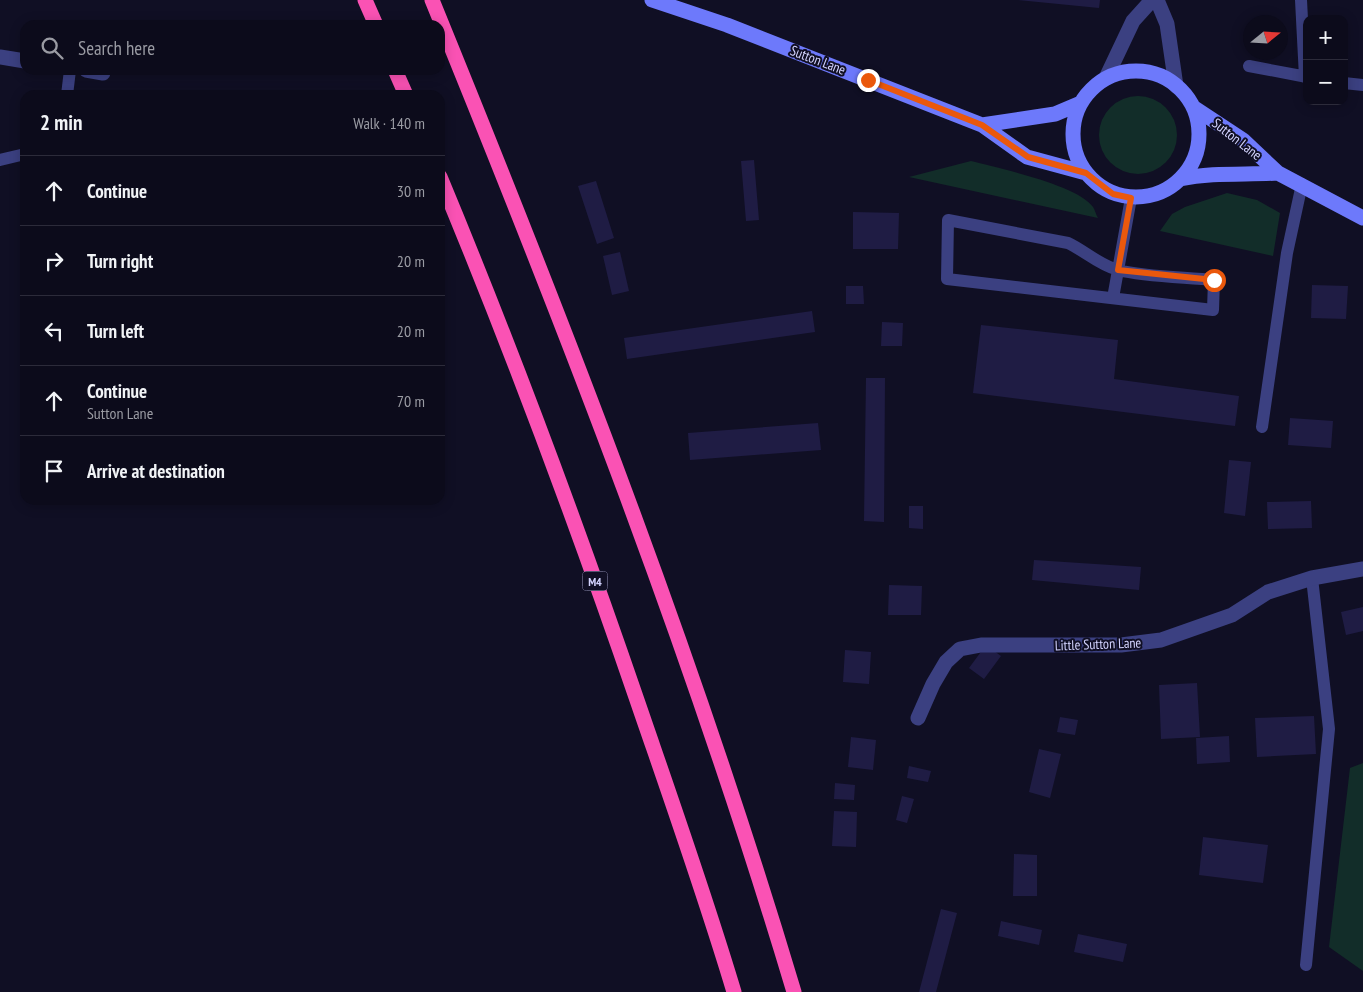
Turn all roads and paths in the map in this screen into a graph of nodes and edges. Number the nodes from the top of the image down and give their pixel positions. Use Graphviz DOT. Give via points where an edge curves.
graph roads {
  1 [pos="365,0"];
  2 [pos="432,0"];
  3 [pos="652,0"];
  4 [pos="1152,0"];
  5 [pos="1157,0"];
  6 [pos="1301,0"];
  7 [pos="374,20"];
  8 [pos="440,20"];
  9 [pos="445,32"];
  10 [pos="0,57"];
  11 [pos="20,60"];
  12 [pos="1305,60"];
  13 [pos="1248,66"];
  14 [pos="69,75"];
  15 [pos="398,75"];
  16 [pos="1303,76"];
  17 [pos="1106,78"];
  18 [pos="1348,83"];
  19 [pos="1363,85"];
  20 [pos="1176,86"];
  21 [pos="68,90"];
  22 [pos="404,90"];
  23 [pos="1081,103"];
  24 [pos="1193,107"];
  25 [pos="982,125"];
  26 [pos="20,155"];
  27 [pos="0,160"];
  28 [pos="1086,173"];
  29 [pos="1278,173"];
  30 [pos="1180,179"];
  31 [pos="1302,184"];
  32 [pos="445,189"];
  33 [pos="1131,198"];
  34 [pos="1363,218"];
  35 [pos="1118,270"];
  36 [pos="1113,298"];
  37 [pos="1262,427"];
  38 [pos="1363,569"];
  39 [pos="1312,578"];
  40 [pos="918,718"];
  41 [pos="1306,965"];
  42 [pos="734,992"];
  43 [pos="794,992"];
  1 -- 7 [label="highway"];
  2 -- 8 [label="highway"];
  3 -- 25 [label="street, Sutton Lane"];
  4 -- 17 [label="street" via="1133,21"];
  5 -- 20 [label="street" via="1168,24"];
  6 -- 12 [label="lane"];
  9 -- 43 [label="highway" via="538,262 649,553 709,722"];
  10 -- 11 [label="street"];
  13 -- 16 [label="lane"];
  14 -- 21 [label="lane"];
  15 -- 22 [label="highway"];
  17 -- 20 [label="street" via="1131,72 1148,73 1162,76"];
  17 -- 23 [label="street" via="1090,89"];
  18 -- 19 [label="lane"];
  20 -- 24 [label="street"];
  23 -- 25 [label="street, Sutton Lane" via="1055,114"];
  23 -- 28 [label="street" via="1073,122 1072,139 1076,156"];
  24 -- 29 [label="street, Sutton Lane" via="1243,140"];
  24 -- 30 [label="street" via="1198,120 1197,149 1191,165"];
  25 -- 28 [label="street, Sutton Lane" via="1028,157"];
  26 -- 27 [label="lane"];
  28 -- 33 [label="street" via="1113,194"];
  29 -- 30 [label="street, Sutton Lane" via="1207,173"];
  29 -- 31 [label="street, Sutton Lane"];
  30 -- 33 [label="street" via="1166,190"];
  31 -- 34 [label="street, Sutton Lane"];
  31 -- 37 [label="lane" via="1286,253"];
  32 -- 42 [label="highway, M4" via="480,272 607,614"];
  33 -- 35 [label="lane"];
  35 -- 36 [label="lane"];
  35 -- 36 [label="lane" via="1214,280 1213,310"];
  35 -- 36 [label="lane" via="1091,259 1068,243 948,220 947,279"];
  38 -- 39 [label="street, Little Sutton Lane"];
  39 -- 40 [label="street, Little Sutton Lane" via="1268,592 1232,615 1161,640 1121,646 980,645 960,649 941,668"];
  39 -- 41 [label="lane" via="1329,729"];
}
